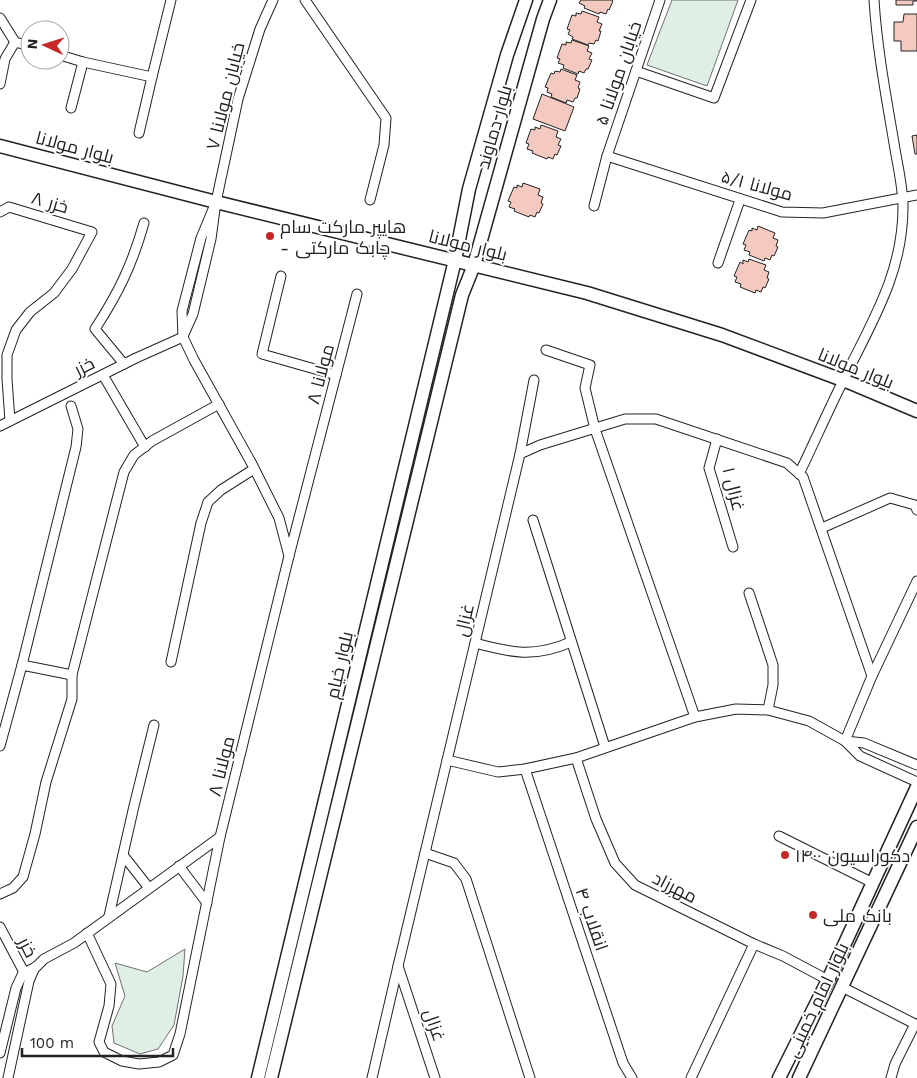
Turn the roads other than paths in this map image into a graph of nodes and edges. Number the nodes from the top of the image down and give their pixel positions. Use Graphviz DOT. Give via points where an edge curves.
graph roads {
  1 [pos="171,0"];
  2 [pos="272,0"];
  3 [pos="305,0"];
  4 [pos="526,0"];
  5 [pos="550,0"];
  6 [pos="660,0"];
  7 [pos="751,0"];
  8 [pos="874,0"];
  9 [pos="0,18"];
  10 [pos="15,42"];
  11 [pos="20,43"];
  12 [pos="70,58"];
  13 [pos="83,62"];
  14 [pos="636,71"];
  15 [pos="152,77"];
  16 [pos="0,84"];
  17 [pos="71,108"];
  18 [pos="139,133"];
  19 [pos="0,146"];
  20 [pos="607,156"];
  21 [pos="917,195"];
  22 [pos="902,198"];
  23 [pos="370,200"];
  24 [pos="740,200"];
  25 [pos="216,202"];
  26 [pos="594,206"];
  27 [pos="0,212"];
  28 [pos="144,223"];
  29 [pos="455,260"];
  30 [pos="718,263"];
  31 [pos="474,265"];
  32 [pos="281,276"];
  33 [pos="357,294"];
  34 [pos="183,337"];
  35 [pos="546,350"];
  36 [pos="124,364"];
  37 [pos="103,375"];
  38 [pos="336,375"];
  39 [pos="534,380"];
  40 [pos="843,380"];
  41 [pos="219,404"];
  42 [pos="71,406"];
  43 [pos="917,411"];
  44 [pos="10,421"];
  45 [pos="0,426"];
  46 [pos="595,429"];
  47 [pos="718,439"];
  48 [pos="145,447"];
  49 [pos="520,454"];
  50 [pos="254,469"];
  51 [pos="800,474"];
  52 [pos="917,510"];
  53 [pos="533,520"];
  54 [pos="822,528"];
  55 [pos="733,547"];
  56 [pos="289,556"];
  57 [pos="917,581"];
  58 [pos="749,593"];
  59 [pos="571,642"];
  60 [pos="475,643"];
  61 [pos="171,662"];
  62 [pos="22,665"];
  63 [pos="72,675"];
  64 [pos="872,676"];
  65 [pos="768,710"];
  66 [pos="695,717"];
  67 [pos="154,726"];
  68 [pos="845,741"];
  69 [pos="0,746"];
  70 [pos="605,747"];
  71 [pos="576,758"];
  72 [pos="447,760"];
  73 [pos="917,765"];
  74 [pos="525,770"];
  75 [pos="917,782"];
  76 [pos="917,787"];
  77 [pos="917,827"];
  78 [pos="779,836"];
  79 [pos="220,837"];
  80 [pos="424,853"];
  81 [pos="123,855"];
  82 [pos="179,866"];
  83 [pos="872,883"];
  84 [pos="149,888"];
  85 [pos="0,894"];
  86 [pos="208,903"];
  87 [pos="109,916"];
  88 [pos="0,927"];
  89 [pos="87,933"];
  90 [pos="754,944"];
  91 [pos="398,966"];
  92 [pos="26,977"];
  93 [pos="828,980"];
  94 [pos="842,987"];
  95 [pos="916,1024"];
  96 [pos="0,1053"];
  97 [pos="8,1078"];
  98 [pos="258,1078"];
  99 [pos="271,1078"];
  100 [pos="372,1078"];
  101 [pos="435,1078"];
  102 [pos="530,1078"];
  103 [pos="632,1078"];
  104 [pos="691,1078"];
  105 [pos="779,1078"];
  106 [pos="800,1078"];
  107 [pos="891,1078"];
  1 -- 15 [label="street"];
  2 -- 25 [label="street, خیابان مولانا ۷" via="238,99"];
  3 -- 23 [label="street" via="386,118 384,145"];
  4 -- 29 [label="street, بلوار دماوند" via="469,189"];
  5 -- 31 [label="street, بلوار دماوند"];
  6 -- 14 [label="street, خیابان مولانا ۵"];
  7 -- 14 [label="street" via="714,98"];
  8 -- 22 [label="street" via="878,47"];
  9 -- 10 [label="street"];
  10 -- 11 [label="street"];
  10 -- 16 [label="street" via="5,59"];
  12 -- 13 [label="street"];
  13 -- 15 [label="street"];
  13 -- 17 [label="street"];
  14 -- 20 [label="street, خیابان مولانا ۵"];
  15 -- 18 [label="street"];
  19 -- 25 [label="street, بلوار مولانا"];
  20 -- 24 [label="street, مولانا ۵/۱"];
  20 -- 26 [label="street, خیابان مولانا ۵"];
  21 -- 22 [label="street, مولانا ۵/۱"];
  22 -- 24 [label="street, مولانا ۵/۱" via="823,213 782,212"];
  22 -- 40 [label="street" via="900,248 890,284"];
  24 -- 30 [label="street"];
  25 -- 29 [label="street, بلوار مولانا"];
  25 -- 34 [label="street" via="211,239 193,314"];
  27 -- 44 [label="street, خزر ۸" via="9,208 92,232 72,269 54,293 30,312 16,330 7,355"];
  28 -- 36 [label="street" via="124,279 95,329"];
  29 -- 31 [label="street, بلوار مولانا"];
  29 -- 98 [label="street, بلوار خیام"];
  31 -- 40 [label="street, بلوار مولانا" via="587,292 722,335"];
  31 -- 99 [label="street, بلوار خیام" via="462,295"];
  32 -- 38 [label="street" via="262,354"];
  33 -- 38 [label="street, مولانا ۸"];
  34 -- 36 [label="street, خزر"];
  34 -- 41 [label="street"];
  35 -- 46 [label="street" via="590,365 585,388"];
  36 -- 37 [label="street, خزر"];
  37 -- 44 [label="street, خزر"];
  37 -- 48 [label="street"];
  38 -- 56 [label="street, مولانا ۸"];
  39 -- 49 [label="street, غزال"];
  40 -- 43 [label="street, بلوار مولانا"];
  40 -- 51 [label="street"];
  41 -- 48 [label="street" via="176,426"];
  41 -- 50 [label="street"];
  42 -- 62 [label="street" via="78,429 76,447"];
  44 -- 45 [label="street, خزر"];
  46 -- 47 [label="street" via="625,419 656,418"];
  46 -- 49 [label="street"];
  46 -- 66 [label="street"];
  47 -- 51 [label="street" via="787,463"];
  47 -- 55 [label="street, غزال ۱" via="709,468"];
  48 -- 63 [label="street" via="134,455 124,472"];
  49 -- 60 [label="street, غزال"];
  50 -- 56 [label="street" via="279,518"];
  50 -- 61 [label="street" via="208,502"];
  51 -- 54 [label="street"];
  52 -- 54 [label="street" via="914,505 890,498"];
  53 -- 59 [label="street"];
  54 -- 64 [label="street"];
  56 -- 79 [label="street, مولانا ۸"];
  57 -- 64 [label="street"];
  58 -- 65 [label="street" via="773,665 774,685"];
  59 -- 60 [label="street" via="555,649 530,653"];
  59 -- 70 [label="street"];
  60 -- 72 [label="street, غزال"];
  62 -- 63 [label="street"];
  62 -- 69 [label="street"];
  63 -- 85 [label="street" via="72,699 46,782 22,877 13,888"];
  64 -- 68 [label="street"];
  65 -- 66 [label="street" via="736,709"];
  65 -- 68 [label="street" via="809,721"];
  66 -- 70 [label="street"];
  67 -- 81 [label="street"];
  68 -- 73 [label="street" via="864,743"];
  68 -- 75 [label="street" via="860,756"];
  70 -- 71 [label="street"];
  71 -- 74 [label="street"];
  71 -- 90 [label="street, مهرزاد" via="615,863 635,884"];
  72 -- 74 [label="street" via="498,772"];
  72 -- 80 [label="street, غزال"];
  74 -- 103 [label="street, انقلاب ۴" via="623,1063"];
  76 -- 83 [label="street, بلوار امام خمینی"];
  77 -- 94 [label="street, بلوار امام خمینی"];
  78 -- 83 [label="street"];
  79 -- 82 [label="street"];
  79 -- 86 [label="street, مولانا ۸"];
  80 -- 91 [label="street, غزال"];
  80 -- 102 [label="street" via="454,863 466,879"];
  81 -- 84 [label="street"];
  81 -- 87 [label="street"];
  82 -- 84 [label="street"];
  82 -- 86 [label="street"];
  83 -- 93 [label="street, بلوار امام خمینی"];
  84 -- 87 [label="street"];
  86 -- 89 [label="street, مولانا ۸" via="180,1034 173,1055 159,1062 139,1064 122,1061 104,1052 99,1042 111,984"];
  87 -- 89 [label="street"];
  88 -- 92 [label="street, خزر"];
  89 -- 92 [label="street" via="44,959"];
  90 -- 93 [label="street, مهرزاد"];
  90 -- 104 [label="street"];
  91 -- 100 [label="street"];
  91 -- 101 [label="street, غزال"];
  92 -- 96 [label="street" via="16,988"];
  92 -- 97 [label="street"];
  93 -- 94 [label="street"];
  93 -- 105 [label="street, بلوار امام خمینی"];
  94 -- 95 [label="street"];
  94 -- 106 [label="street, بلوار امام خمینی"];
  95 -- 107 [label="street"];
}
